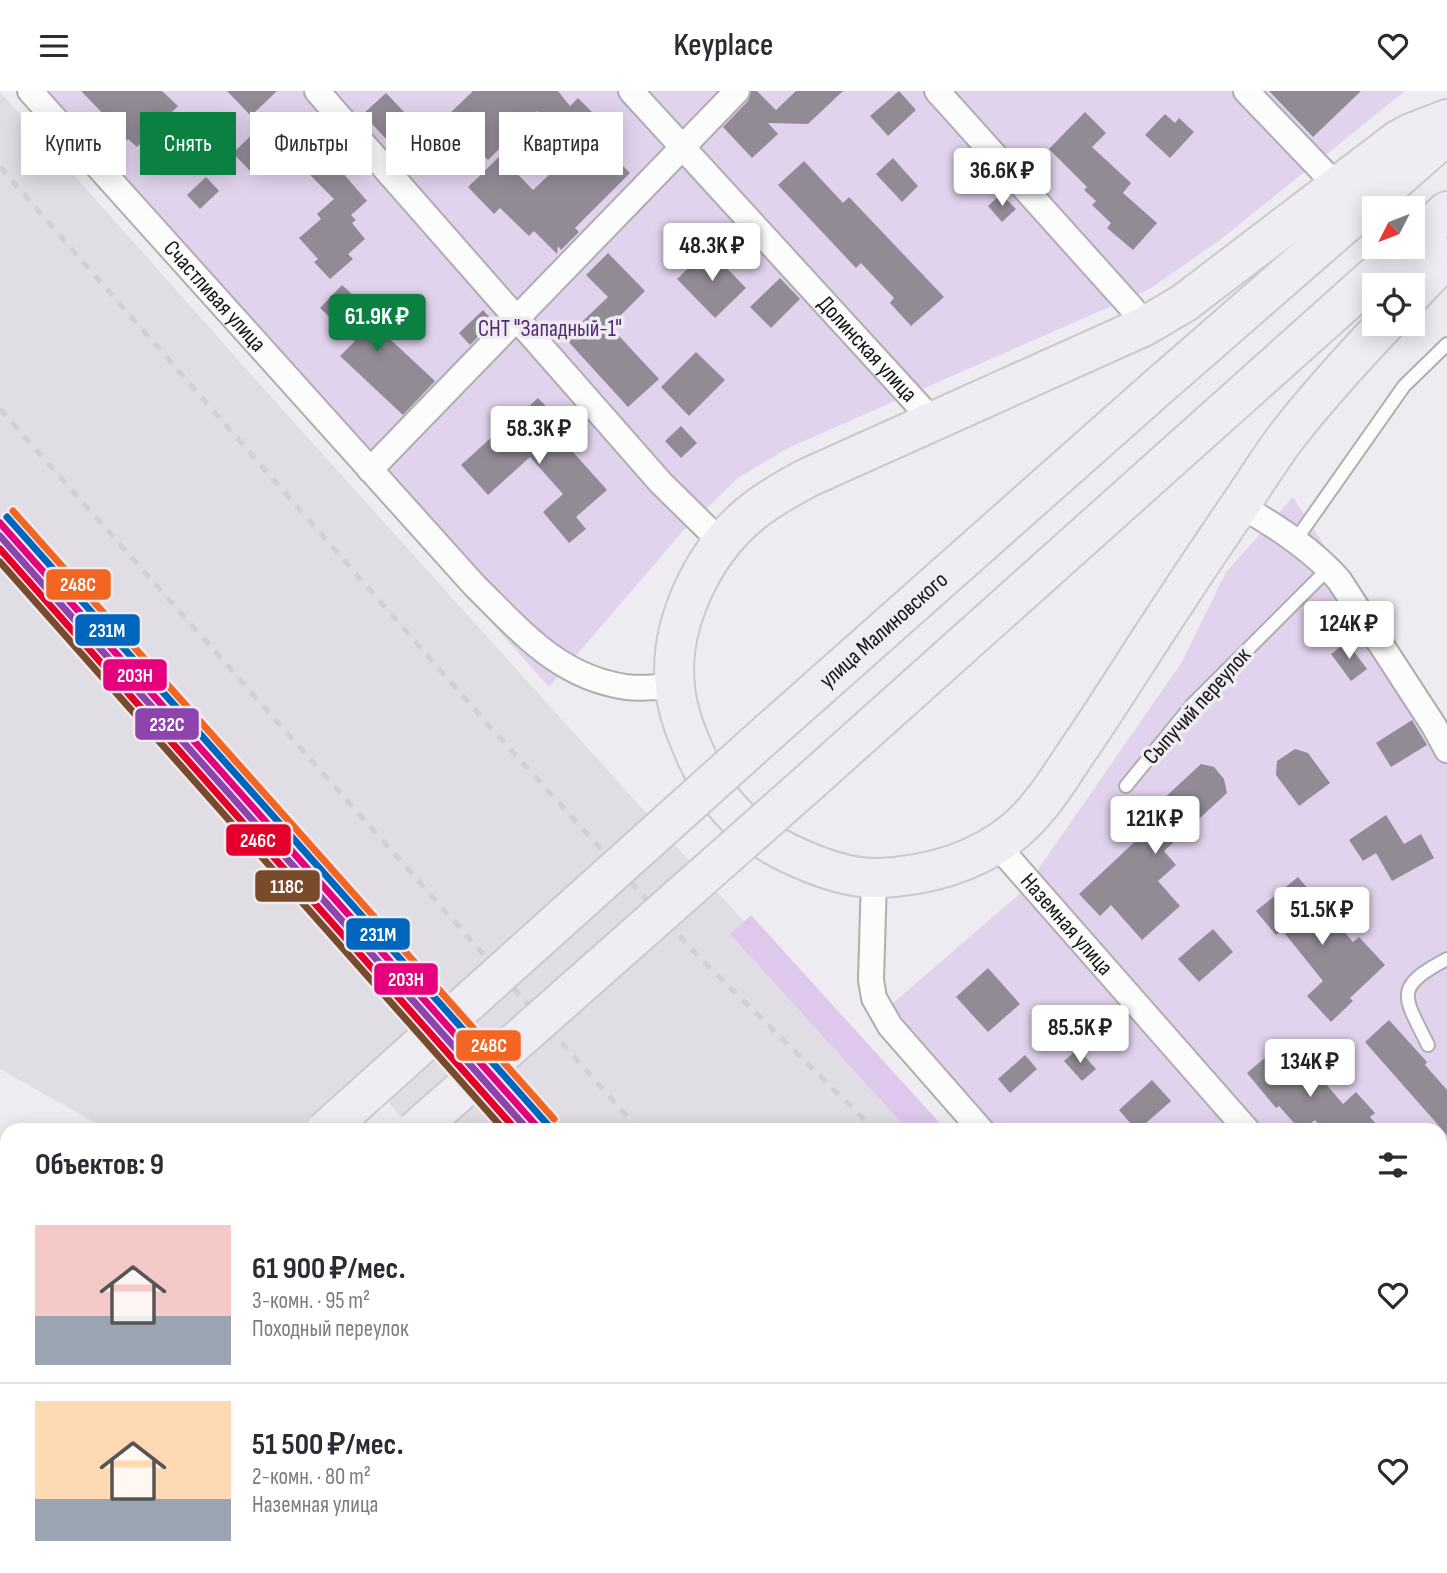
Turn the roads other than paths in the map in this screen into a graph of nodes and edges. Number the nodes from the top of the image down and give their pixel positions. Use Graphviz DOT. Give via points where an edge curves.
graph roads {
  1 [pos="30,91"];
  2 [pos="317,91"];
  3 [pos="631,91"];
  4 [pos="737,91"];
  5 [pos="937,91"];
  6 [pos="1246,91"];
  7 [pos="1447,119"];
  8 [pos="1447,135"];
  9 [pos="683,149"];
  10 [pos="1336,185"];
  11 [pos="1447,211"];
  12 [pos="1425,230"];
  13 [pos="1447,257"];
  14 [pos="1394,259"];
  15 [pos="1425,280"];
  16 [pos="515,318"];
  17 [pos="1144,326"];
  18 [pos="1374,336"];
  19 [pos="1446,347"];
  20 [pos="933,421"];
  21 [pos="370,470"];
  22 [pos="1239,505"];
  23 [pos="1295,541"];
  24 [pos="722,543"];
  25 [pos="1328,569"];
  26 [pos="675,686"];
  27 [pos="1447,750"];
  28 [pos="1126,786"];
  29 [pos="996,844"];
  30 [pos="874,878"];
  31 [pos="1447,959"];
  32 [pos="1428,1045"];
  33 [pos="334,1123"];
  34 [pos="424,1123"];
  35 [pos="975,1123"];
  36 [pos="1241,1123"];
  1 -- 21 [label="street, Счастливая улица"];
  2 -- 16 [label="street"];
  3 -- 9 [label="street, Долинская улица"];
  4 -- 9 [label="street"];
  5 -- 17 [label="street"];
  6 -- 10 [label="street"];
  7 -- 10 [label="highway" via="1398,140"];
  8 -- 33 [label="highway, улица Малиновского, bridge" via="770,731"];
  9 -- 16 [label="street"];
  9 -- 20 [label="street, Долинская улица"];
  10 -- 17 [label="highway" via="1184,303"];
  11 -- 12 [label="highway"];
  13 -- 15 [label="highway"];
  14 -- 34 [label="highway, bridge"];
  16 -- 21 [label="street"];
  16 -- 24 [label="street" via="661,483"];
  17 -- 20 [label="highway"];
  18 -- 22 [label="highway" via="1292,429"];
  19 -- 23 [label="lane" via="1404,386"];
  20 -- 24 [label="highway" via="775,495"];
  21 -- 26 [label="street, Счастливая улица" via="475,586 544,653 601,681 626,687"];
  22 -- 23 [label="street"];
  22 -- 29 [label="highway" via="1049,793"];
  23 -- 25 [label="street"];
  24 -- 26 [label="highway" via="698,582 682,621"];
  25 -- 27 [label="street"];
  25 -- 28 [label="lane, Сыпучий переулок" via="1193,704"];
  26 -- 30 [label="highway" via="681,720 705,776 723,804 774,846 836,872"];
  29 -- 30 [label="highway" via="945,868"];
  29 -- 36 [label="street, Наземная улица"];
  30 -- 35 [label="street" via="874,998 890,1026"];
  31 -- 32 [label="lane" via="1415,979 1406,996"];
}
